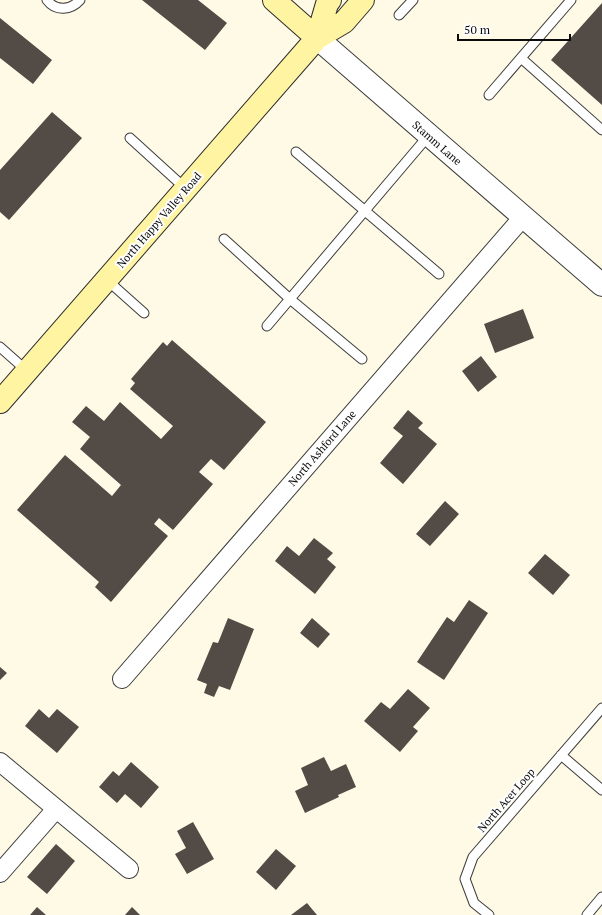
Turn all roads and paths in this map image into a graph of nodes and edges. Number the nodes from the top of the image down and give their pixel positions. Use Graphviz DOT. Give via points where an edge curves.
graph roads {
  1 [pos="46,0"];
  2 [pos="80,0"];
  3 [pos="274,0"];
  4 [pos="330,0"];
  5 [pos="363,0"];
  6 [pos="413,0"];
  7 [pos="572,0"];
  8 [pos="399,15"];
  9 [pos="317,38"];
  10 [pos="521,58"];
  11 [pos="489,95"];
  12 [pos="602,130"];
  13 [pos="429,135"];
  14 [pos="130,138"];
  15 [pos="296,152"];
  16 [pos="186,189"];
  17 [pos="365,211"];
  18 [pos="523,217"];
  19 [pos="224,239"];
  20 [pos="439,274"];
  21 [pos="107,280"];
  22 [pos="602,285"];
  23 [pos="290,299"];
  24 [pos="144,313"];
  25 [pos="267,326"];
  26 [pos="0,347"];
  27 [pos="362,359"];
  28 [pos="27,371"];
  29 [pos="0,402"];
  30 [pos="122,679"];
  31 [pos="602,708"];
  32 [pos="561,755"];
  33 [pos="0,762"];
  34 [pos="602,790"];
  35 [pos="56,809"];
  36 [pos="129,869"];
  37 [pos="0,873"];
  38 [pos="602,897"];
  39 [pos="489,915"];
  40 [pos="587,915"];
  1 -- 2 [label="lane" via="55,7 62,8 76,5"];
  3 -- 9 [label="main road, Stamm Lane"];
  4 -- 9 [label="main road, North Happy Valley Road"];
  5 -- 9 [label="main road, North Happy Valley Road" via="344,22"];
  6 -- 8 [label="lane"];
  7 -- 10 [label="lane"];
  9 -- 13 [label="street, Stamm Lane"];
  9 -- 16 [label="main road, North Happy Valley Road"];
  10 -- 11 [label="lane"];
  10 -- 12 [label="lane"];
  13 -- 17 [label="lane"];
  13 -- 18 [label="street, Stamm Lane"];
  14 -- 16 [label="lane"];
  15 -- 17 [label="lane"];
  16 -- 21 [label="main road, North Happy Valley Road"];
  17 -- 20 [label="lane"];
  17 -- 23 [label="lane"];
  18 -- 22 [label="street, Stamm Lane"];
  18 -- 30 [label="street, North Ashford Lane"];
  19 -- 23 [label="lane"];
  21 -- 24 [label="lane"];
  21 -- 28 [label="main road, North Happy Valley Road"];
  23 -- 25 [label="lane"];
  23 -- 27 [label="lane"];
  26 -- 28 [label="lane"];
  28 -- 29 [label="main road, North Happy Valley Road"];
  31 -- 32 [label="lane, North Acer Loop"];
  32 -- 34 [label="lane"];
  32 -- 39 [label="lane, North Acer Loop" via="473,857 465,879 474,903"];
  33 -- 35 [label="street"];
  35 -- 36 [label="street"];
  35 -- 37 [label="street"];
  38 -- 40 [label="lane"];
}
